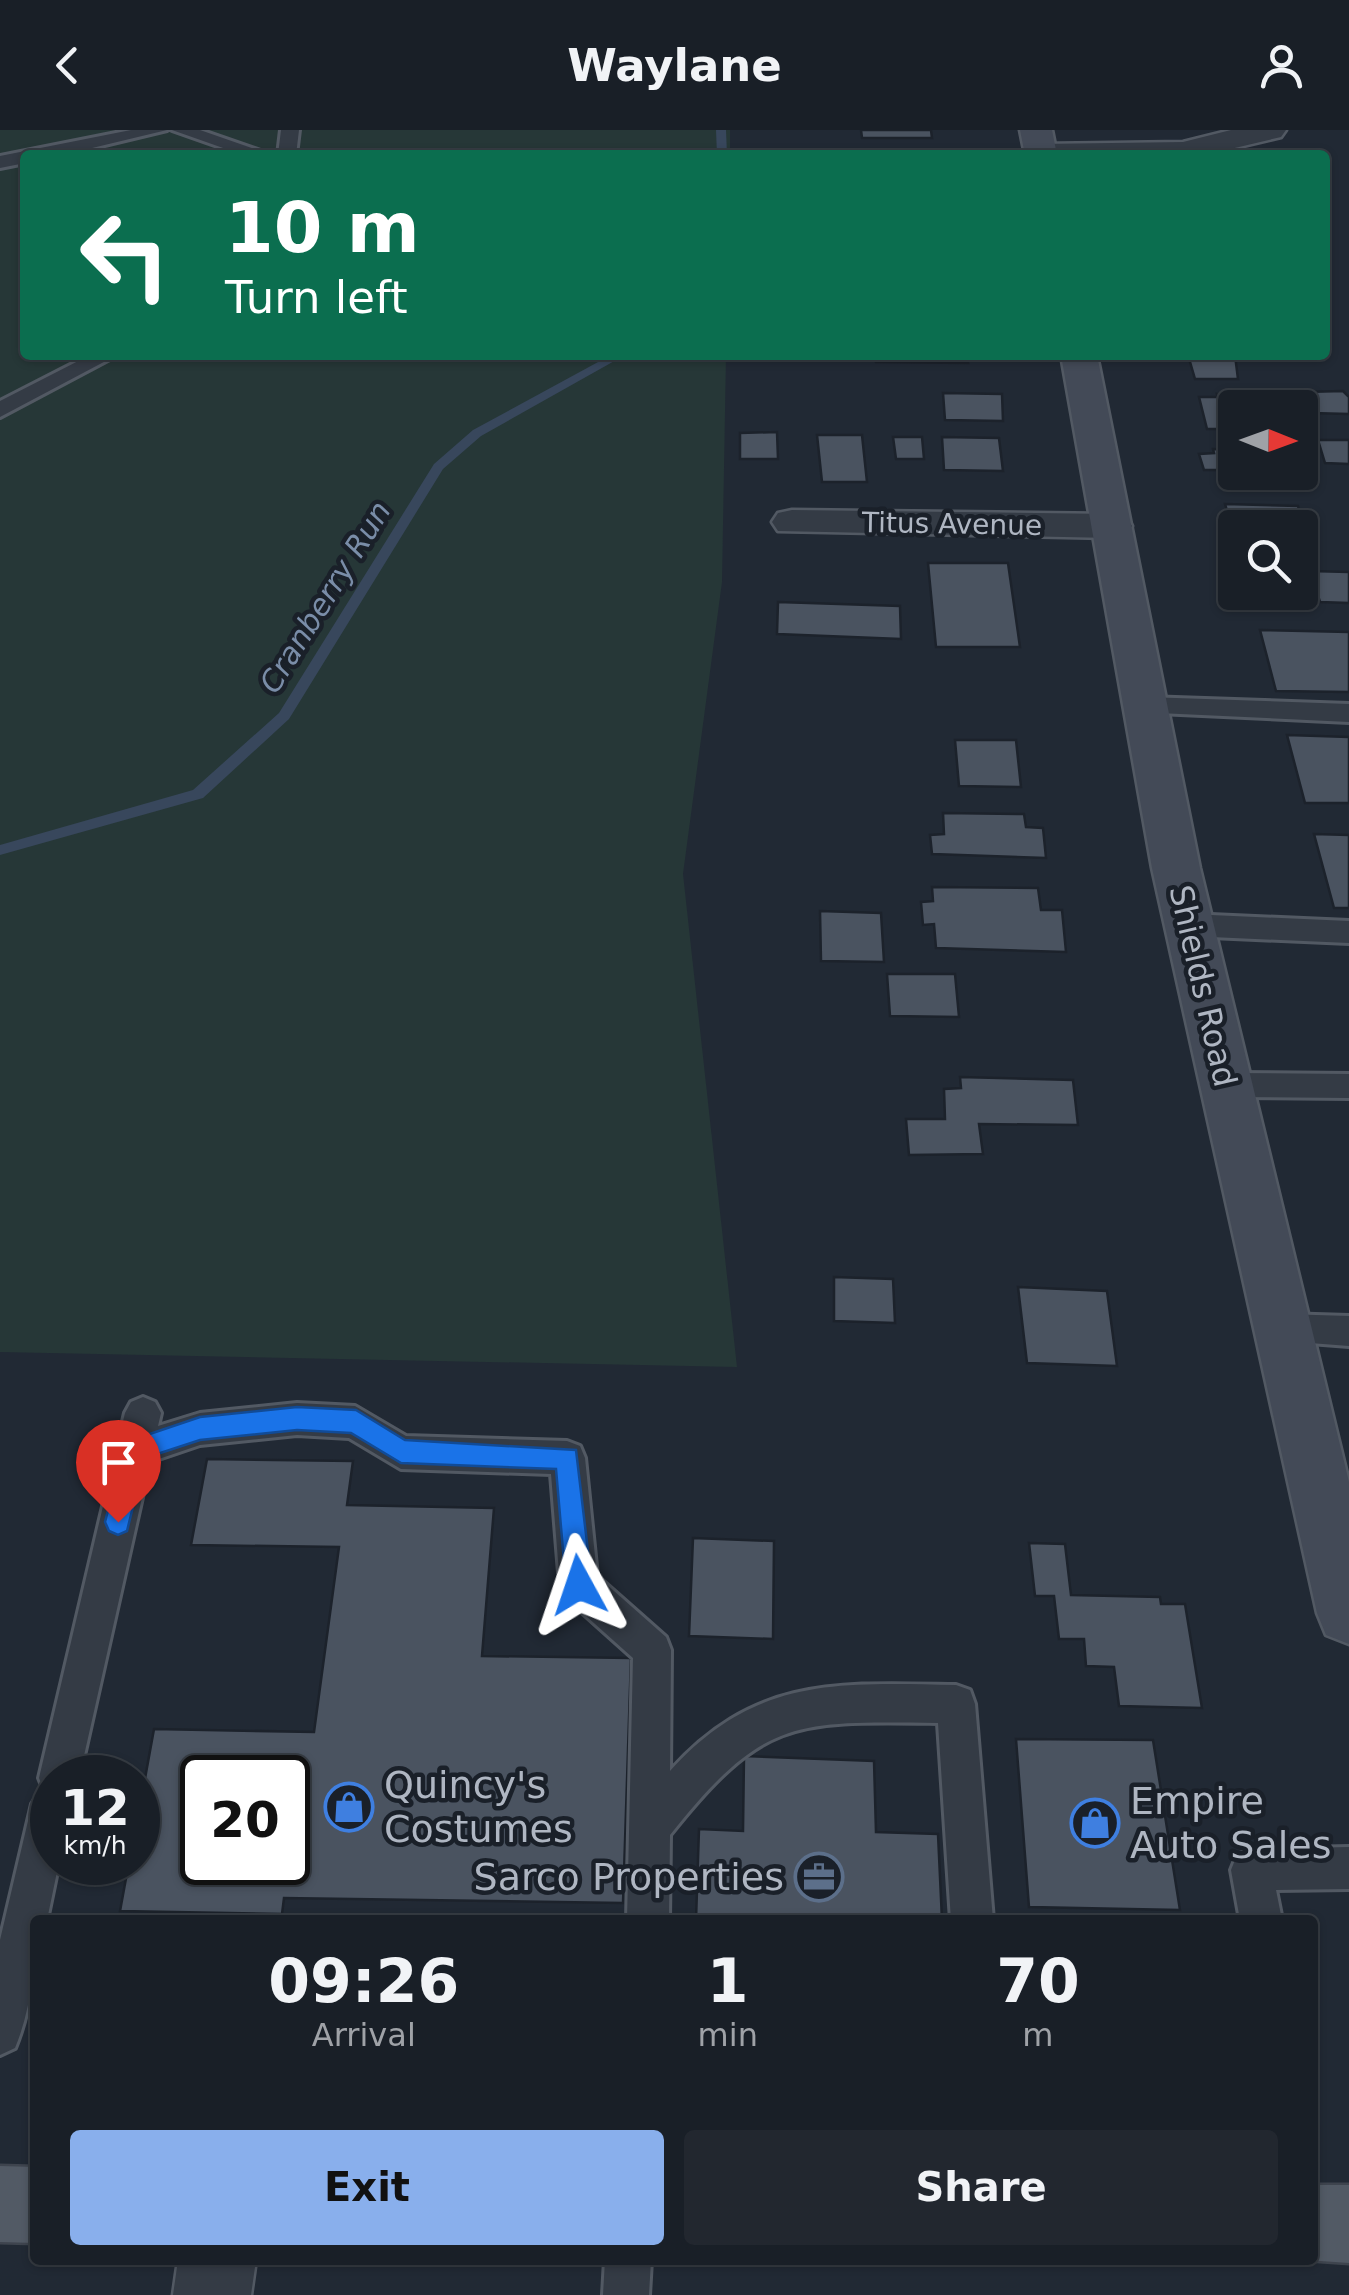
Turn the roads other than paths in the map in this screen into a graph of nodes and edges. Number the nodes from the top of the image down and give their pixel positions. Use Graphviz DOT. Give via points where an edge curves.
graph roads {
  1 [pos="158,130"];
  2 [pos="181,130"];
  3 [pos="1270,130"];
  4 [pos="1040,146"];
  5 [pos="60,150"];
  6 [pos="247,150"];
  7 [pos="96,360"];
  8 [pos="1080,360"];
  9 [pos="0,410"];
  10 [pos="792,522"];
  11 [pos="1112,526"];
  12 [pos="1146,706"];
  13 [pos="1349,713"];
  14 [pos="1188,925"];
  15 [pos="1349,932"];
  16 [pos="1226,1085"];
  17 [pos="1349,1086"];
  18 [pos="1282,1329"];
  19 [pos="1349,1330"];
  20 [pos="144,1413"];
  21 [pos="134,1450"];
  22 [pos="1349,1613"];
  23 [pos="64,1755"];
  24 [pos="650,1827"];
  25 [pos="1349,1868"];
  26 [pos="39,1885"];
  27 [pos="34,1915"];
  28 [pos="648,1915"];
  29 [pos="972,1915"];
  30 [pos="1260,1915"];
  31 [pos="30,1938"];
  32 [pos="24,1974"];
  33 [pos="0,2034"];
  34 [pos="0,2204"];
  35 [pos="30,2204"];
  36 [pos="1318,2224"];
  37 [pos="1349,2224"];
  38 [pos="216,2265"];
  39 [pos="628,2265"];
  40 [pos="212,2295"];
  41 [pos="626,2295"];
  1 -- 5 [label="lane"];
  2 -- 6 [label="lane"];
  3 -- 4 [label="street" via="1182,150"];
  7 -- 9 [label="lane"];
  8 -- 11 [label="main road, Shields Road"];
  10 -- 11 [label="street, Titus Avenue"];
  11 -- 12 [label="main road, Shields Road"];
  12 -- 13 [label="lane"];
  12 -- 14 [label="main road, Shields Road"];
  14 -- 15 [label="lane"];
  14 -- 16 [label="main road, Shields Road"];
  16 -- 17 [label="lane"];
  16 -- 18 [label="main road, Shields Road"];
  18 -- 19 [label="lane"];
  18 -- 22 [label="main road, Shields Road"];
  20 -- 21 [label="lane"];
  21 -- 23 [label="lane"];
  21 -- 24 [label="lane" via="200,1429 297,1419 356,1422 401,1452 567,1458 579,1585 652,1650"];
  24 -- 28 [label="lane"];
  24 -- 29 [label="lane" via="700,1765 756,1723 828,1704 956,1704"];
  25 -- 30 [label="lane" via="1252,1870"];
  26 -- 27 [label="lane"];
  31 -- 32 [label="lane"];
  32 -- 33 [label="lane"];
  34 -- 35 [label="main road"];
  36 -- 37 [label="main road"];
  38 -- 40 [label="street"];
  39 -- 41 [label="lane"];
}
